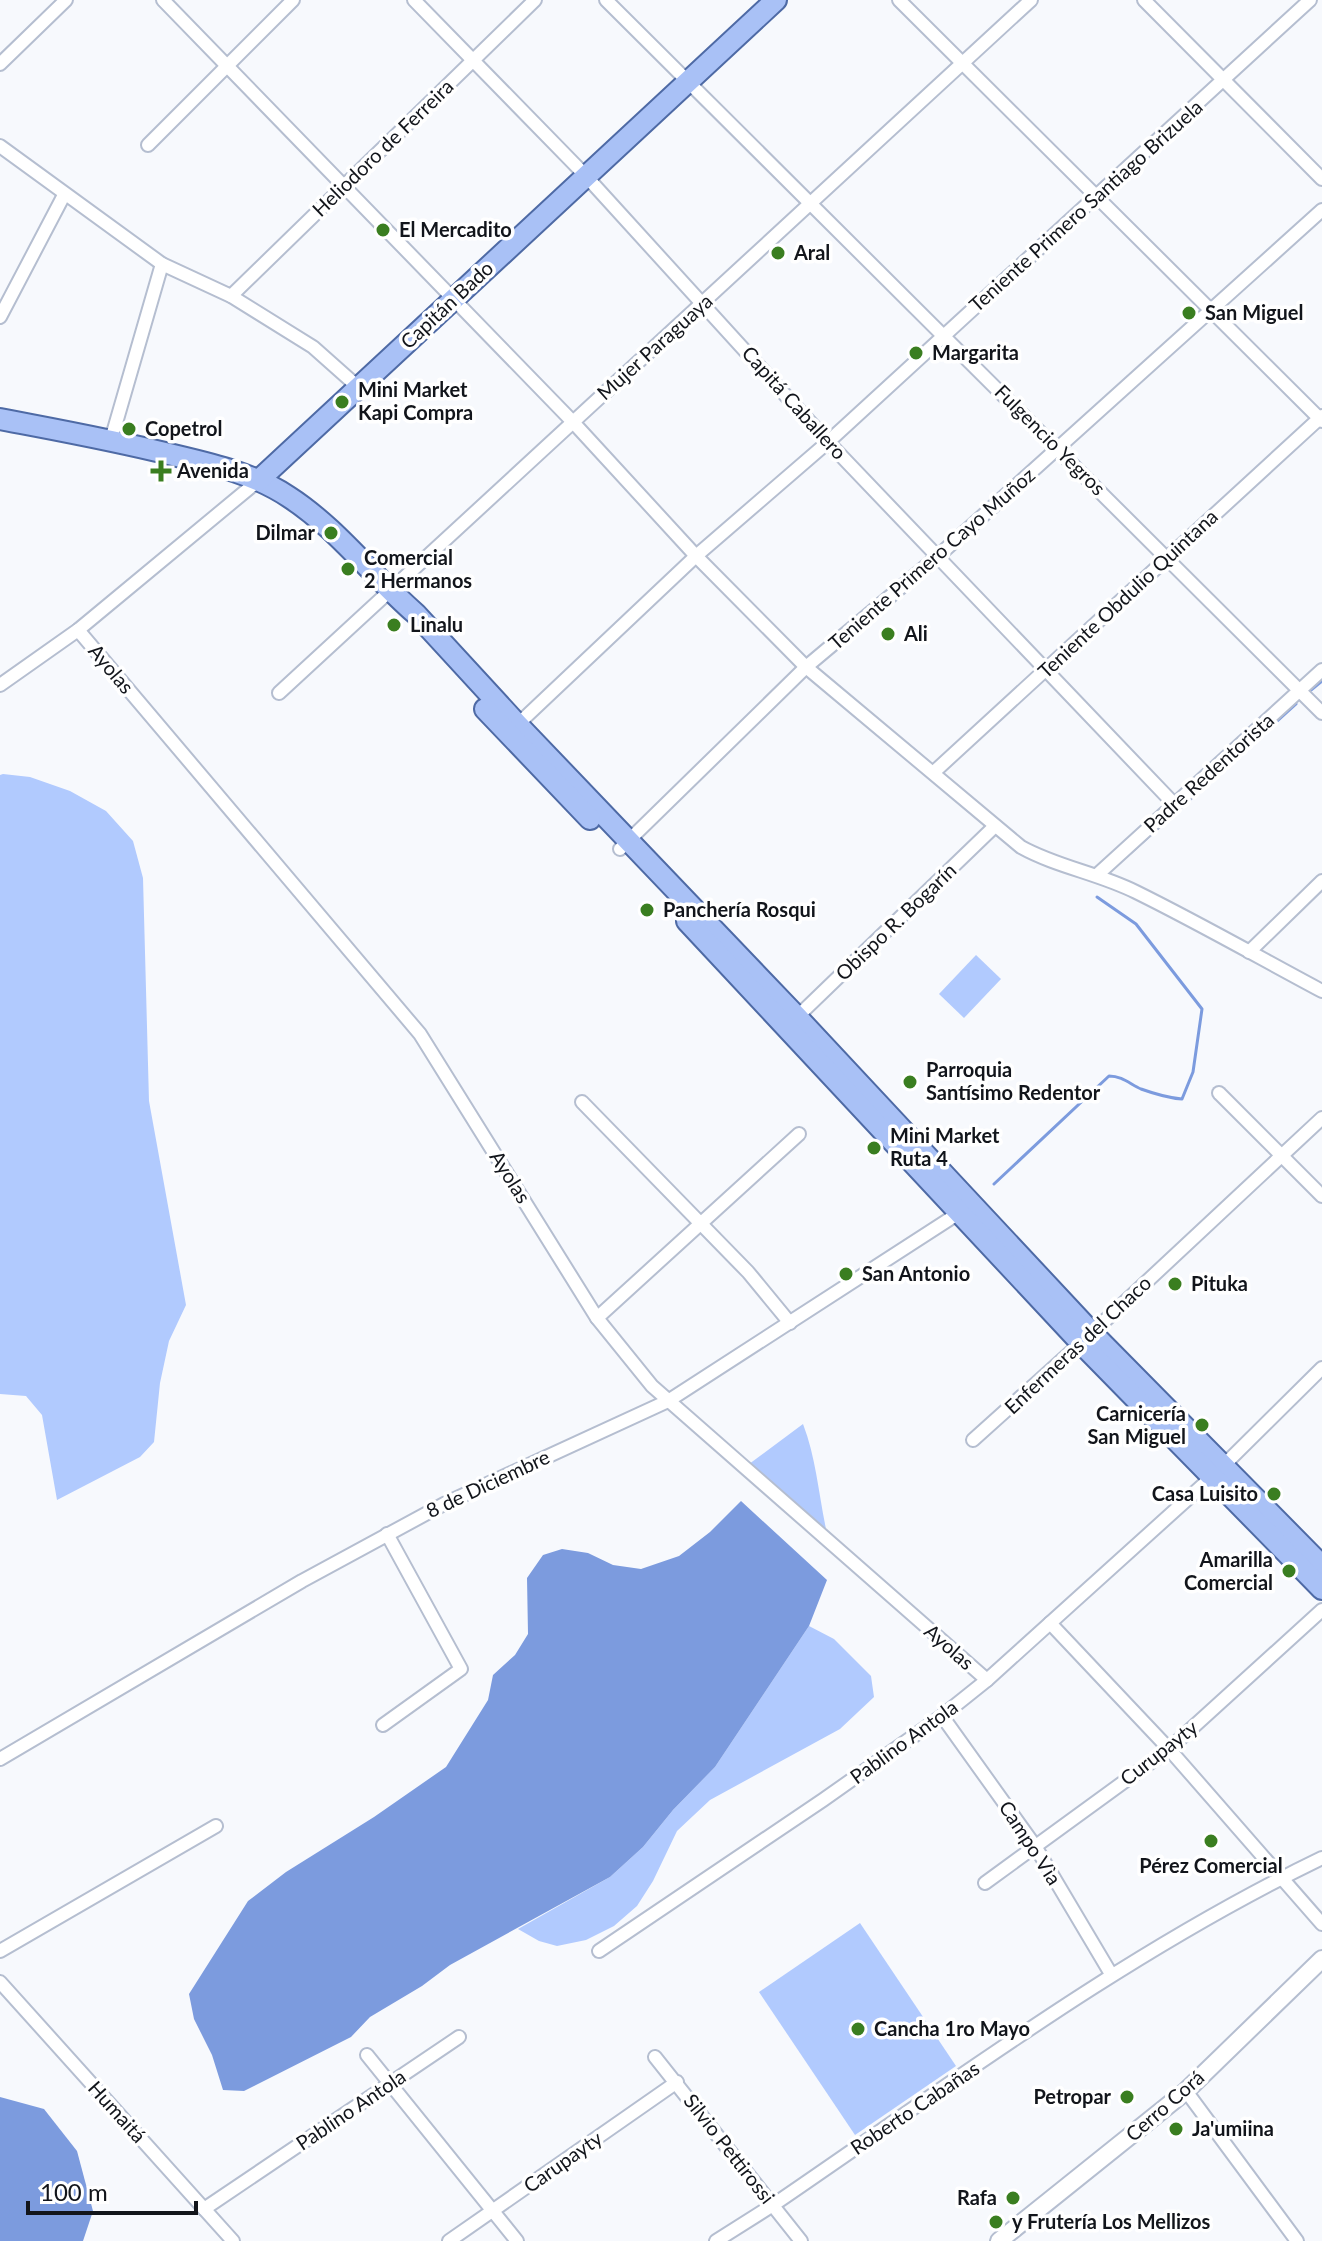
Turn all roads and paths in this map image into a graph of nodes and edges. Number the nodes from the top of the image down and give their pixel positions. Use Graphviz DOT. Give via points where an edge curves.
graph roads {
  1 [pos="66,0"];
  2 [pos="163,0"];
  3 [pos="293,0"];
  4 [pos="414,0"];
  5 [pos="535,0"];
  6 [pos="606,0"];
  7 [pos="776,0"];
  8 [pos="899,0"];
  9 [pos="1031,0"];
  10 [pos="1144,0"];
  11 [pos="1310,0"];
  12 [pos="473,60"];
  13 [pos="963,62"];
  14 [pos="0,64"];
  15 [pos="226,65"];
  16 [pos="1224,80"];
  17 [pos="687,82"];
  18 [pos="148,145"];
  19 [pos="0,146"];
  20 [pos="585,175"];
  21 [pos="1322,179"];
  22 [pos="344,186"];
  23 [pos="64,195"];
  24 [pos="1097,197"];
  25 [pos="810,204"];
  26 [pos="1322,210"];
  27 [pos="162,264"];
  28 [pos="231,296"];
  29 [pos="453,301"];
  30 [pos="704,303"];
  31 [pos="1211,310"];
  32 [pos="0,317"];
  33 [pos="944,335"];
  34 [pos="358,387"];
  35 [pos="0,419"];
  36 [pos="1321,419"];
  37 [pos="572,421"];
  38 [pos="111,440"];
  39 [pos="828,442"];
  40 [pos="1059,449"];
  41 [pos="259,480"];
  42 [pos="696,556"];
  43 [pos="937,557"];
  44 [pos="1167,557"];
  45 [pos="394,596"];
  46 [pos="78,630"];
  47 [pos="806,667"];
  48 [pos="1044,670"];
  49 [pos="1322,670"];
  50 [pos="1,682"];
  51 [pos="1298,691"];
  52 [pos="279,693"];
  53 [pos="1322,713"];
  54 [pos="512,730"];
  55 [pos="934,772"];
  56 [pos="1175,805"];
  57 [pos="995,826"];
  58 [pos="624,844"];
  59 [pos="1097,875"];
  60 [pos="1322,881"];
  61 [pos="1249,952"];
  62 [pos="1322,991"];
  63 [pos="797,1017"];
  64 [pos="1219,1093"];
  65 [pos="582,1102"];
  66 [pos="1322,1118"];
  67 [pos="799,1134"];
  68 [pos="1282,1155"];
  69 [pos="1322,1196"];
  70 [pos="966,1208"];
  71 [pos="700,1225"];
  72 [pos="597,1318"];
  73 [pos="790,1323"];
  74 [pos="1087,1338"];
  75 [pos="1322,1368"];
  76 [pos="668,1401"];
  77 [pos="973,1440"];
  78 [pos="1219,1470"];
  79 [pos="387,1534"];
  80 [pos="1322,1566"];
  81 [pos="1322,1589"];
  82 [pos="1322,1610"];
  83 [pos="1050,1623"];
  84 [pos="987,1680"];
  85 [pos="942,1716"];
  86 [pos="383,1725"];
  87 [pos="1169,1749"];
  88 [pos="0,1759"];
  89 [pos="216,1826"];
  90 [pos="1035,1846"];
  91 [pos="1322,1858"];
  92 [pos="1282,1877"];
  93 [pos="985,1883"];
  94 [pos="1322,1924"];
  95 [pos="0,1951"];
  96 [pos="599,1951"];
  97 [pos="1322,1959"];
  98 [pos="1111,1974"];
  99 [pos="0,1982"];
  100 [pos="459,2037"];
  101 [pos="367,2055"];
  102 [pos="655,2057"];
  103 [pos="677,2082"];
  104 [pos="390,2084"];
  105 [pos="1186,2091"];
  106 [pos="773,2205"];
  107 [pos="204,2209"];
  108 [pos="493,2213"];
  109 [pos="233,2241"];
  110 [pos="449,2241"];
  111 [pos="517,2241"];
  112 [pos="716,2241"];
  113 [pos="801,2241"];
  114 [pos="999,2241"];
  115 [pos="1297,2241"];
  1 -- 14 [label="street"];
  2 -- 15 [label="street"];
  3 -- 15 [label="street"];
  4 -- 12 [label="street, Capitá Caballero"];
  5 -- 12 [label="street, Heliodoro de Ferreira"];
  6 -- 17 [label="street, Fulgencio Yegros"];
  7 -- 17 [label="main road, Capitán Bado"];
  8 -- 13 [label="street"];
  9 -- 13 [label="street, Mujer Paraguaya"];
  10 -- 16 [label="street"];
  11 -- 16 [label="street, Teniente Primero Santiago Brizuela"];
  12 -- 20 [label="street, Capitá Caballero"];
  12 -- 22 [label="street, Heliodoro de Ferreira"];
  13 -- 24 [label="street"];
  13 -- 25 [label="street, Mujer Paraguaya"];
  15 -- 18 [label="street"];
  15 -- 22 [label="street"];
  16 -- 21 [label="street"];
  16 -- 24 [label="street, Teniente Primero Santiago Brizuela"];
  17 -- 20 [label="main road, Capitán Bado"];
  17 -- 25 [label="street, Fulgencio Yegros"];
  19 -- 23 [label="street"];
  20 -- 29 [label="main road, Capitán Bado"];
  20 -- 30 [label="street, Capitá Caballero"];
  22 -- 28 [label="street, Heliodoro de Ferreira"];
  22 -- 29 [label="street"];
  23 -- 27 [label="street"];
  23 -- 32 [label="street"];
  24 -- 31 [label="street"];
  24 -- 33 [label="street, Teniente Primero Santiago Brizuela"];
  25 -- 30 [label="street, Mujer Paraguaya"];
  25 -- 33 [label="street, Fulgencio Yegros"];
  26 -- 31 [label="street, Teniente Primero Cayo Muñoz"];
  27 -- 28 [label="street"];
  27 -- 38 [label="street"];
  28 -- 34 [label="street" via="313,347"];
  29 -- 34 [label="main road, Capitán Bado"];
  29 -- 37 [label="street"];
  30 -- 37 [label="street, Mujer Paraguaya"];
  30 -- 39 [label="street, Capitá Caballero"];
  31 -- 36 [label="street"];
  31 -- 40 [label="street, Teniente Primero Cayo Muñoz"];
  33 -- 39 [label="street, Teniente Primero Santiago Brizuela"];
  33 -- 40 [label="street, Fulgencio Yegros"];
  34 -- 41 [label="main road, Capitán Bado"];
  35 -- 38 [label="main road"];
  36 -- 44 [label="street, Teniente Obdulio Quintana"];
  37 -- 42 [label="street"];
  37 -- 45 [label="street, Mujer Paraguaya"];
  38 -- 41 [label="main road"];
  39 -- 42 [label="street, Teniente Primero Santiago Brizuela"];
  39 -- 43 [label="street, Capitá Caballero"];
  40 -- 43 [label="street, Teniente Primero Cayo Muñoz"];
  40 -- 44 [label="street, Fulgencio Yegros"];
  41 -- 45 [label="main road" via="310,513"];
  41 -- 46 [label="street"];
  42 -- 47 [label="street"];
  42 -- 54 [label="street, Teniente Primero Santiago Brizuela"];
  43 -- 47 [label="street, Teniente Primero Cayo Muñoz"];
  43 -- 48 [label="street, Capitá Caballero"];
  44 -- 48 [label="street, Teniente Obdulio Quintana"];
  44 -- 51 [label="street, Fulgencio Yegros"];
  45 -- 52 [label="street, Mujer Paraguaya"];
  45 -- 54 [label="main road"];
  46 -- 50 [label="street"];
  46 -- 72 [label="street, Ayolas" via="420,1034"];
  47 -- 55 [label="street"];
  47 -- 58 [label="street, Teniente Primero Cayo Muñoz"];
  48 -- 55 [label="street, Teniente Obdulio Quintana"];
  48 -- 56 [label="street, Capitá Caballero"];
  49 -- 51 [label="street, Padre Redentorista"];
  51 -- 53 [label="street, Fulgencio Yegros"];
  51 -- 56 [label="street, Padre Redentorista"];
  54 -- 58 [label="main road"];
  55 -- 57 [label="street"];
  56 -- 59 [label="street, Padre Redentorista"];
  57 -- 59 [label="street" via="1046,861"];
  57 -- 63 [label="street, Obispo R. Bogarín"];
  58 -- 63 [label="main road"];
  58 -- 70 [label="main road"];
  59 -- 61 [label="street"];
  60 -- 61 [label="street"];
  61 -- 62 [label="street"];
  63 -- 70 [label="main road"];
  64 -- 68 [label="street"];
  65 -- 71 [label="street"];
  66 -- 68 [label="street, Enfermeras del Chaco"];
  67 -- 71 [label="street"];
  68 -- 69 [label="street"];
  68 -- 74 [label="street, Enfermeras del Chaco"];
  70 -- 73 [label="street, 8 de Diciembre"];
  70 -- 74 [label="main road"];
  71 -- 72 [label="street"];
  71 -- 73 [label="street"];
  72 -- 76 [label="street, Ayolas"];
  73 -- 76 [label="street, 8 de Diciembre"];
  74 -- 77 [label="street, Enfermeras del Chaco"];
  74 -- 78 [label="main road"];
  75 -- 78 [label="street, Pablino Antola"];
  76 -- 79 [label="street, 8 de Diciembre"];
  76 -- 84 [label="street, Ayolas"];
  78 -- 80 [label="main road"];
  78 -- 81 [label="main road"];
  78 -- 83 [label="street, Pablino Antola"];
  79 -- 86 [label="street" via="461,1669"];
  79 -- 88 [label="street, 8 de Diciembre"];
  82 -- 87 [label="street, Curupayty"];
  83 -- 84 [label="street, Pablino Antola"];
  83 -- 87 [label="street"];
  84 -- 85 [label="street, Pablino Antola"];
  85 -- 90 [label="street, Campo Vìa"];
  85 -- 96 [label="street, Pablino Antola"];
  87 -- 90 [label="street, Curupayty"];
  87 -- 92 [label="street"];
  89 -- 95 [label="street"];
  90 -- 93 [label="street, Curupayty"];
  90 -- 98 [label="street, Campo Vìa"];
  91 -- 92 [label="street, Roberto Cabañas"];
  92 -- 94 [label="street"];
  92 -- 98 [label="street, Roberto Cabañas"];
  97 -- 105 [label="street, Cerro Corá"];
  98 -- 106 [label="street, Roberto Cabañas"];
  99 -- 107 [label="street, Humaitá"];
  100 -- 104 [label="street, Pablino Antola"];
  101 -- 104 [label="street"];
  102 -- 103 [label="street, Silvio Pettirossi"];
  103 -- 106 [label="street, Silvio Pettirossi"];
  103 -- 108 [label="street, Carupayty"];
  104 -- 107 [label="street, Pablino Antola"];
  104 -- 108 [label="street"];
  105 -- 114 [label="street, Cerro Corá"];
  105 -- 115 [label="street"];
  106 -- 112 [label="street, Roberto Cabañas"];
  106 -- 113 [label="street, Silvio Pettirossi"];
  107 -- 109 [label="street, Humaitá"];
  108 -- 110 [label="street, Carupayty"];
  108 -- 111 [label="street"];
}
